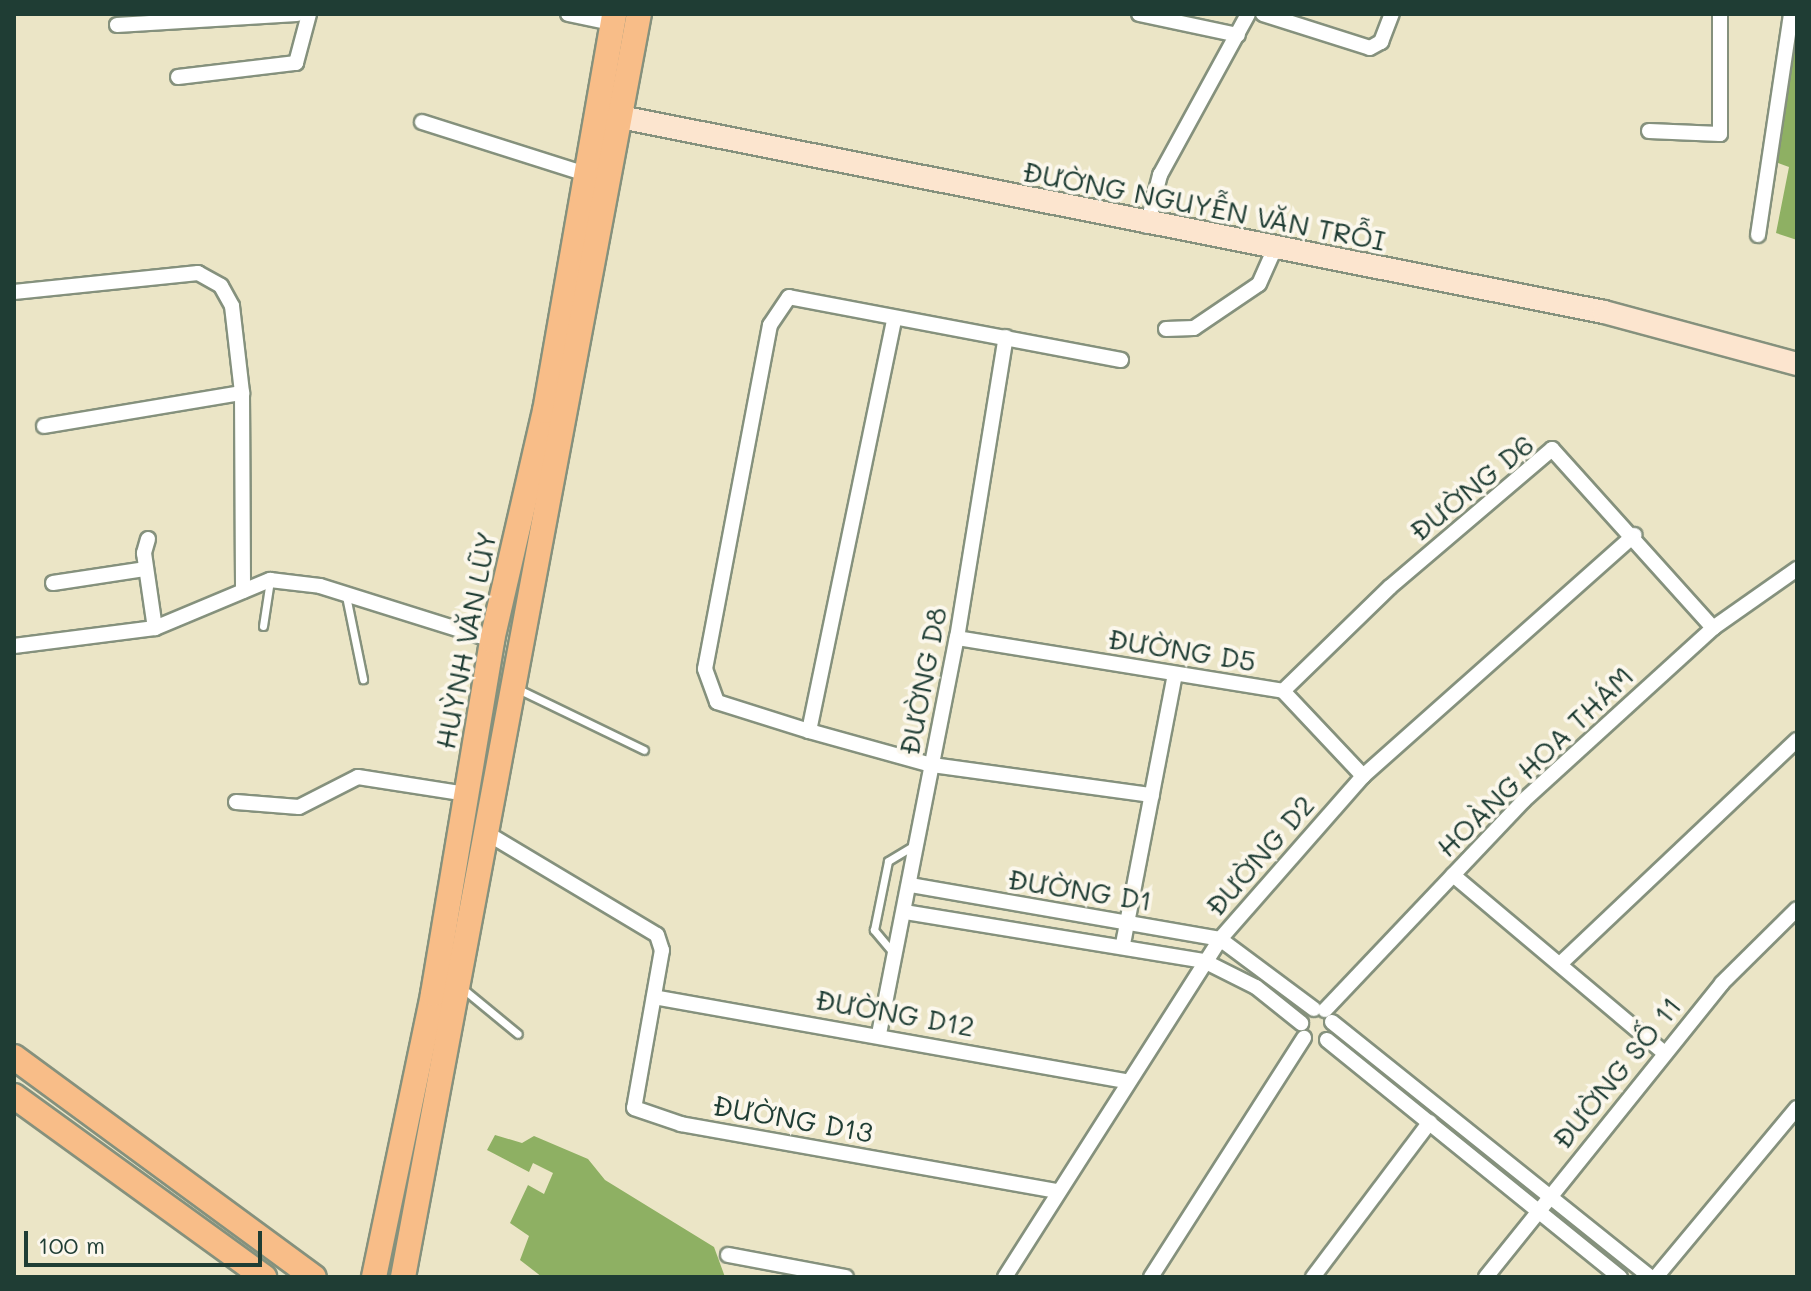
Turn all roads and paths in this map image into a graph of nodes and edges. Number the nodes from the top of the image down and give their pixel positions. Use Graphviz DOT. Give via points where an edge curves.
graph roads {
  1 [pos="297,14"];
  2 [pos="309,14"];
  3 [pos="568,14"];
  4 [pos="639,14"];
  5 [pos="1139,14"];
  6 [pos="1263,14"];
  7 [pos="1392,14"];
  8 [pos="1720,14"];
  9 [pos="1791,14"];
  10 [pos="1249,15"];
  11 [pos="613,18"];
  12 [pos="117,25"];
  13 [pos="1238,35"];
  14 [pos="178,77"];
  15 [pos="608,114"];
  16 [pos="422,122"];
  17 [pos="1649,131"];
  18 [pos="586,174"];
  19 [pos="1147,226"];
  20 [pos="1758,235"];
  21 [pos="1274,250"];
  22 [pos="14,292"];
  23 [pos="894,319"];
  24 [pos="1166,329"];
  25 [pos="1006,337"];
  26 [pos="1121,360"];
  27 [pos="1797,364"];
  28 [pos="242,393"];
  29 [pos="44,426"];
  30 [pos="1634,535"];
  31 [pos="148,539"];
  32 [pos="146,569"];
  33 [pos="1797,569"];
  34 [pos="270,580"];
  35 [pos="53,583"];
  36 [pos="243,591"];
  37 [pos="346,594"];
  38 [pos="263,626"];
  39 [pos="155,628"];
  40 [pos="1713,628"];
  41 [pos="957,638"];
  42 [pos="492,640"];
  43 [pos="14,646"];
  44 [pos="1175,674"];
  45 [pos="363,679"];
  46 [pos="511,686"];
  47 [pos="1283,691"];
  48 [pos="809,731"];
  49 [pos="1797,740"];
  50 [pos="644,750"];
  51 [pos="932,765"];
  52 [pos="1363,776"];
  53 [pos="466,794"];
  54 [pos="1152,795"];
  55 [pos="236,802"];
  56 [pos="485,832"];
  57 [pos="918,843"];
  58 [pos="1453,875"];
  59 [pos="911,885"];
  60 [pos="998,903"];
  61 [pos="1797,909"];
  62 [pos="905,912"];
  63 [pos="1125,920"];
  64 [pos="997,924"];
  65 [pos="1220,939"];
  66 [pos="1123,944"];
  67 [pos="895,956"];
  68 [pos="1204,961"];
  69 [pos="1560,964"];
  70 [pos="458,984"];
  71 [pos="654,997"];
  72 [pos="1324,1014"];
  73 [pos="1303,1030"];
  74 [pos="518,1034"];
  75 [pos="879,1034"];
  76 [pos="1327,1040"];
  77 [pos="1663,1052"];
  78 [pos="14,1057"];
  79 [pos="1125,1081"];
  80 [pos="14,1096"];
  81 [pos="1797,1108"];
  82 [pos="1430,1122"];
  83 [pos="1056,1191"];
  84 [pos="1549,1195"];
  85 [pos="1538,1208"];
  86 [pos="728,1255"];
  87 [pos="264,1277"];
  88 [pos="314,1277"];
  89 [pos="374,1277"];
  90 [pos="403,1277"];
  91 [pos="846,1277"];
  92 [pos="1005,1277"];
  93 [pos="1151,1277"];
  94 [pos="1313,1277"];
  95 [pos="1486,1277"];
  96 [pos="1620,1277"];
  97 [pos="1650,1277"];
  98 [pos="1656,1277"];
  1 -- 12 [label="street"];
  2 -- 14 [label="street" via="296,63"];
  3 -- 11 [label="street"];
  4 -- 15 [label="main road, HUỲNH VĂN LŨY"];
  5 -- 13 [label="street"];
  6 -- 7 [label="street" via="1370,48 1381,42"];
  8 -- 17 [label="street" via="1720,134"];
  9 -- 20 [label="street"];
  10 -- 13 [label="street"];
  11 -- 15 [label="main road, HUỲNH VĂN LŨY"];
  13 -- 19 [label="street" via="1160,175"];
  15 -- 18 [label="main road, HUỲNH VĂN LŨY"];
  15 -- 19 [label="street, ĐƯỜNG NGUYỄN VĂN TRỖI"];
  15 -- 46 [label="main road, HUỲNH VĂN LŨY"];
  16 -- 18 [label="street"];
  18 -- 42 [label="main road, HUỲNH VĂN LŨY" via="545,411"];
  19 -- 21 [label="street, ĐƯỜNG NGUYỄN VĂN TRỖI"];
  21 -- 24 [label="street" via="1259,284 1194,328"];
  21 -- 27 [label="street, ĐƯỜNG NGUYỄN VĂN TRỖI" via="1604,312"];
  22 -- 28 [label="street" via="198,273 221,286 232,306"];
  23 -- 25 [label="street"];
  23 -- 48 [label="street"];
  23 -- 48 [label="street" via="789,297 770,325 705,669 717,702"];
  25 -- 26 [label="street"];
  25 -- 41 [label="street, ĐƯỜNG D8"];
  28 -- 29 [label="street"];
  28 -- 36 [label="street"];
  30 -- 40 [label="street, ĐƯỜNG D6"];
  30 -- 47 [label="street, ĐƯỜNG D6" via="1552,449 1390,587"];
  30 -- 52 [label="street, ĐƯỜNG D2"];
  31 -- 32 [label="street"];
  32 -- 35 [label="street"];
  32 -- 39 [label="street"];
  33 -- 40 [label="street, HOÀNG HOA THÁM"];
  34 -- 36 [label="street"];
  34 -- 37 [label="street"];
  34 -- 38 [label="lane"];
  36 -- 39 [label="street"];
  37 -- 42 [label="street"];
  37 -- 45 [label="lane"];
  39 -- 43 [label="street"];
  40 -- 58 [label="street, HOÀNG HOA THÁM"];
  41 -- 44 [label="street, ĐƯỜNG D5"];
  41 -- 51 [label="street, ĐƯỜNG D8"];
  42 -- 53 [label="main road, HUỲNH VĂN LŨY"];
  44 -- 47 [label="street, ĐƯỜNG D5"];
  44 -- 54 [label="street"];
  46 -- 50 [label="lane"];
  46 -- 56 [label="main road, HUỲNH VĂN LŨY"];
  47 -- 52 [label="street, ĐƯỜNG D5"];
  48 -- 51 [label="street"];
  49 -- 69 [label="street"];
  51 -- 54 [label="street"];
  51 -- 57 [label="street, ĐƯỜNG D8"];
  52 -- 65 [label="street, ĐƯỜNG D2"];
  53 -- 55 [label="street" via="358,777 299,807"];
  53 -- 89 [label="main road, HUỲNH VĂN LŨY"];
  54 -- 63 [label="street"];
  56 -- 70 [label="main road, HUỲNH VĂN LŨY"];
  56 -- 71 [label="street" via="650,926 662,950"];
  57 -- 59 [label="street, ĐƯỜNG D8"];
  57 -- 67 [label="lane" via="888,861 874,930"];
  58 -- 69 [label="street"];
  58 -- 72 [label="street, HOÀNG HOA THÁM"];
  59 -- 60 [label="street, ĐƯỜNG D1"];
  59 -- 62 [label="street, ĐƯỜNG D8"];
  60 -- 63 [label="street, ĐƯỜNG D1"];
  60 -- 64 [label="street"];
  61 -- 77 [label="street, ĐƯỜNG SỐ 11" via="1763,936"];
  62 -- 64 [label="street, ĐƯỜNG D1"];
  62 -- 67 [label="street, ĐƯỜNG D8"];
  63 -- 65 [label="street, ĐƯỜNG D1"];
  63 -- 66 [label="street"];
  64 -- 66 [label="street, ĐƯỜNG D1"];
  65 -- 68 [label="street, ĐƯỜNG D2"];
  65 -- 72 [label="street, ĐƯỜNG D1"];
  66 -- 68 [label="street, ĐƯỜNG D1"];
  67 -- 75 [label="street, ĐƯỜNG D8"];
  68 -- 73 [label="street, ĐƯỜNG D1" via="1256,987"];
  68 -- 79 [label="street, ĐƯỜNG D2"];
  69 -- 77 [label="street"];
  70 -- 74 [label="lane"];
  70 -- 90 [label="main road, HUỲNH VĂN LŨY"];
  71 -- 75 [label="street, ĐƯỜNG D12"];
  71 -- 83 [label="street, ĐƯỜNG D13" via="634,1108 681,1124"];
  72 -- 73 [label="street, HOÀNG HOA THÁM"];
  72 -- 76 [label="street"];
  72 -- 84 [label="street, ĐƯỜNG D1"];
  73 -- 76 [label="street"];
  73 -- 93 [label="street"];
  75 -- 79 [label="street, ĐƯỜNG D12"];
  76 -- 82 [label="street"];
  77 -- 84 [label="street, ĐƯỜNG SỐ 11"];
  78 -- 88 [label="main road"];
  79 -- 83 [label="street, ĐƯỜNG D2"];
  80 -- 87 [label="main road"];
  81 -- 98 [label="street"];
  82 -- 85 [label="street"];
  82 -- 94 [label="street"];
  83 -- 92 [label="street, ĐƯỜNG D2"];
  84 -- 85 [label="street, ĐƯỜNG SỐ 11"];
  84 -- 97 [label="street, ĐƯỜNG D1"];
  85 -- 95 [label="street, ĐƯỜNG SỐ 11"];
  85 -- 96 [label="street"];
  86 -- 91 [label="street"];
}
